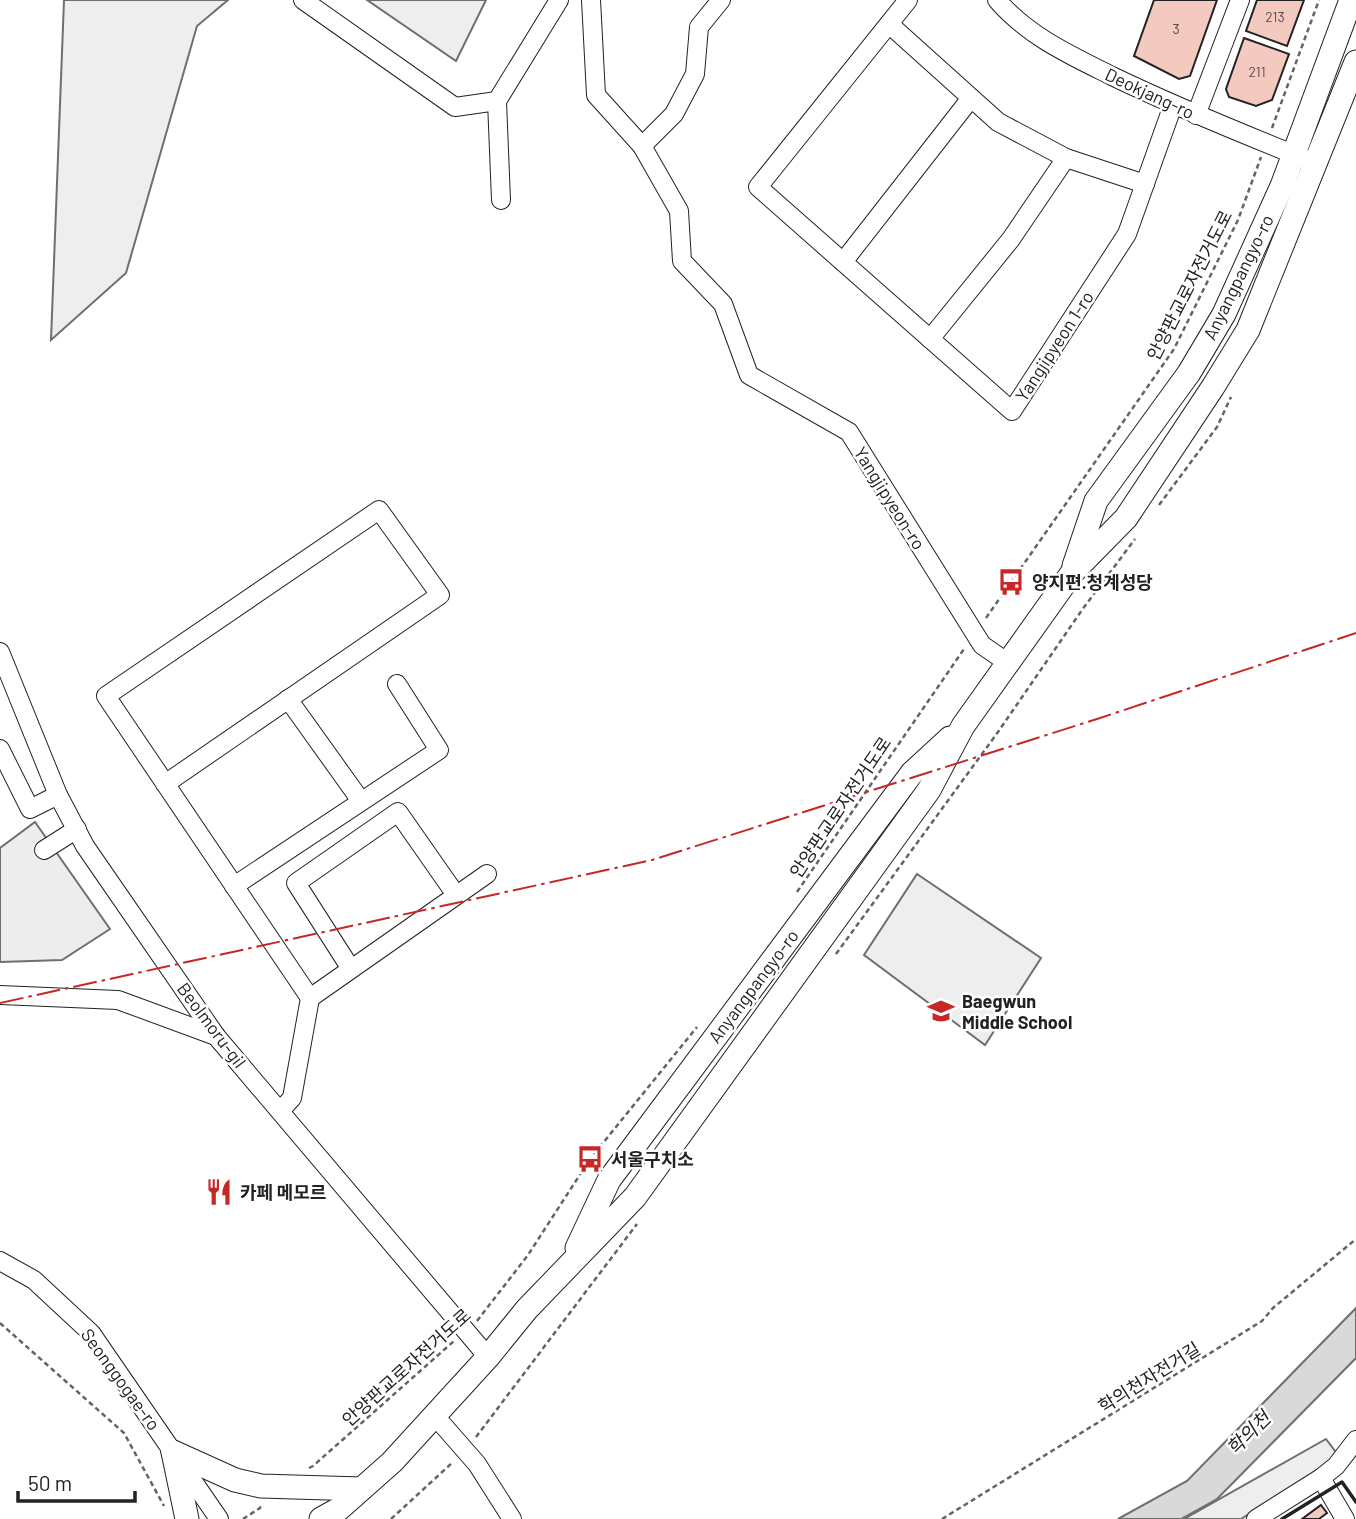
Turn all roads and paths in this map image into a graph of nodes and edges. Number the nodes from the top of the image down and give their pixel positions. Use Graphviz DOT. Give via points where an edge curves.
graph roads {
  1 [pos="303,0"];
  2 [pos="559,0"];
  3 [pos="591,0"];
  4 [pos="721,0"];
  5 [pos="908,0"];
  6 [pos="997,0"];
  7 [pos="1240,0"];
  8 [pos="1319,0"];
  9 [pos="1351,0"];
  10 [pos="889,24"];
  11 [pos="1356,62"];
  12 [pos="971,98"];
  13 [pos="497,102"];
  14 [pos="1173,105"];
  15 [pos="1196,115"];
  16 [pos="1266,143"];
  17 [pos="642,146"];
  18 [pos="1292,153"];
  19 [pos="1066,158"];
  20 [pos="1316,163"];
  21 [pos="1145,184"];
  22 [pos="501,200"];
  23 [pos="843,262"];
  24 [pos="930,339"];
  25 [pos="1072,573"];
  26 [pos="975,634"];
  27 [pos="0,652"];
  28 [pos="1008,663"];
  29 [pos="397,684"];
  30 [pos="288,699"];
  31 [pos="963,726"];
  32 [pos="0,749"];
  33 [pos="165,784"];
  34 [pos="58,795"];
  35 [pos="361,801"];
  36 [pos="77,829"];
  37 [pos="44,850"];
  38 [pos="487,874"];
  39 [pos="234,886"];
  40 [pos="456,895"];
  41 [pos="791,902"];
  42 [pos="351,969"];
  43 [pos="0,995"];
  44 [pos="310,998"];
  45 [pos="701,1023"];
  46 [pos="216,1036"];
  47 [pos="280,1111"];
  48 [pos="1356,1239"];
  49 [pos="0,1261"];
  50 [pos="570,1264"];
  51 [pos="0,1323"];
  52 [pos="466,1331"];
  53 [pos="488,1357"];
  54 [pos="435,1416"];
  55 [pos="1356,1440"];
  56 [pos="173,1452"];
  57 [pos="303,1470"];
  58 [pos="1321,1478"];
  59 [pos="269,1487"];
  60 [pos="361,1489"];
  61 [pos="177,1515"];
  62 [pos="219,1519"];
  63 [pos="243,1519"];
  64 [pos="321,1519"];
  65 [pos="344,1519"];
  66 [pos="512,1519"];
  67 [pos="942,1519"];
  68 [pos="1256,1519"];
  69 [pos="1345,1519"];
  1 -- 13 [label="street" via="455,107"];
  2 -- 13 [label="street"];
  3 -- 17 [label="street, Yangjipyeon-ro" via="596,95"];
  4 -- 17 [label="street" via="699,27 695,74 674,114"];
  5 -- 10 [label="street, Yangjipyeon 1-ro"];
  6 -- 14 [label="street, Deokjang-ro" via="1038,38"];
  7 -- 15 [label="street"];
  8 -- 16 [label="path, 안양판교로자전거도로"];
  9 -- 18 [label="main road, Anyangpangyo-ro"];
  10 -- 12 [label="street"];
  10 -- 23 [label="street, Yangjipyeon 1-ro" via="758,187"];
  11 -- 20 [label="main road, Anyangpangyo-ro"];
  12 -- 19 [label="street" via="998,122"];
  12 -- 23 [label="street"];
  13 -- 22 [label="street"];
  14 -- 15 [label="street, Deokjang-ro"];
  14 -- 21 [label="street, Yangjipyeon 1-ro"];
  15 -- 16 [label="street, Deokjang-ro"];
  16 -- 18 [label="street, Deokjang-ro"];
  16 -- 26 [label="path, 안양판교로자전거도로" via="1238,220 1174,349"];
  17 -- 26 [label="street, Yangjipyeon-ro" via="679,211 682,261 723,304 750,375 849,432"];
  18 -- 20 [label="street, Deokjang-ro"];
  18 -- 25 [label="main road, Anyangpangyo-ro" via="1282,186 1224,314 1189,373 1096,501"];
  19 -- 21 [label="street"];
  19 -- 24 [label="street" via="1012,239"];
  20 -- 25 [label="main road, Anyangpangyo-ro" via="1248,330 1126,518"];
  21 -- 24 [label="street, Yangjipyeon 1-ro" via="1127,234 1012,411"];
  23 -- 24 [label="street, Yangjipyeon 1-ro"];
  25 -- 28 [label="main road, Anyangpangyo-ro"];
  26 -- 28 [label="street, Yangjipyeon-ro" via="982,645"];
  26 -- 41 [label="path, 안양판교로자전거도로"];
  27 -- 34 [label="street, Beolmoru-gil"];
  28 -- 31 [label="main road, Anyangpangyo-ro"];
  29 -- 35 [label="street" via="439,750"];
  30 -- 33 [label="street"];
  30 -- 33 [label="street" via="440,595 379,510 106,696"];
  30 -- 35 [label="street"];
  31 -- 50 [label="main road, Anyangpangyo-ro" via="929,790 635,1197"];
  31 -- 50 [label="main road, Anyangpangyo-ro" via="912,773 609,1180"];
  32 -- 34 [label="street" via="30,809"];
  33 -- 39 [label="street"];
  34 -- 36 [label="street, Beolmoru-gil"];
  35 -- 39 [label="street"];
  36 -- 37 [label="street"];
  36 -- 46 [label="street, Beolmoru-gil"];
  38 -- 40 [label="street"];
  39 -- 44 [label="street"];
  40 -- 42 [label="street"];
  40 -- 42 [label="street" via="398,812 296,883"];
  42 -- 44 [label="street"];
  43 -- 46 [label="street" via="118,1000"];
  44 -- 47 [label="street" via="292,1098"];
  45 -- 52 [label="path, 안양판교로자전거도로" via="590,1159 528,1255"];
  46 -- 47 [label="street, Beolmoru-gil"];
  47 -- 52 [label="street, Beolmoru-gil"];
  48 -- 67 [label="path, 학의천자전거길" via="1262,1321"];
  49 -- 56 [label="street, Seonggogae-ro" via="34,1280 91,1333"];
  50 -- 53 [label="main road, Anyangpangyo-ro"];
  51 -- 61 [label="path" via="124,1433"];
  52 -- 53 [label="street, Beolmoru-gil"];
  52 -- 57 [label="path, 안양판교로자전거도로"];
  53 -- 54 [label="main road, Anyangpangyo-ro"];
  54 -- 60 [label="main road, Anyangpangyo-ro"];
  54 -- 66 [label="street" via="477,1464"];
  55 -- 58 [label="street"];
  56 -- 59 [label="main road" via="235,1480"];
  56 -- 61 [label="main road"];
  56 -- 62 [label="street, Seonggogae-ro"];
  58 -- 68 [label="street"];
  58 -- 69 [label="street"];
  59 -- 60 [label="main road"];
  59 -- 63 [label="path" via="260,1508"];
  60 -- 64 [label="main road, Anyangpangyo-ro"];
  60 -- 65 [label="main road"];
}
